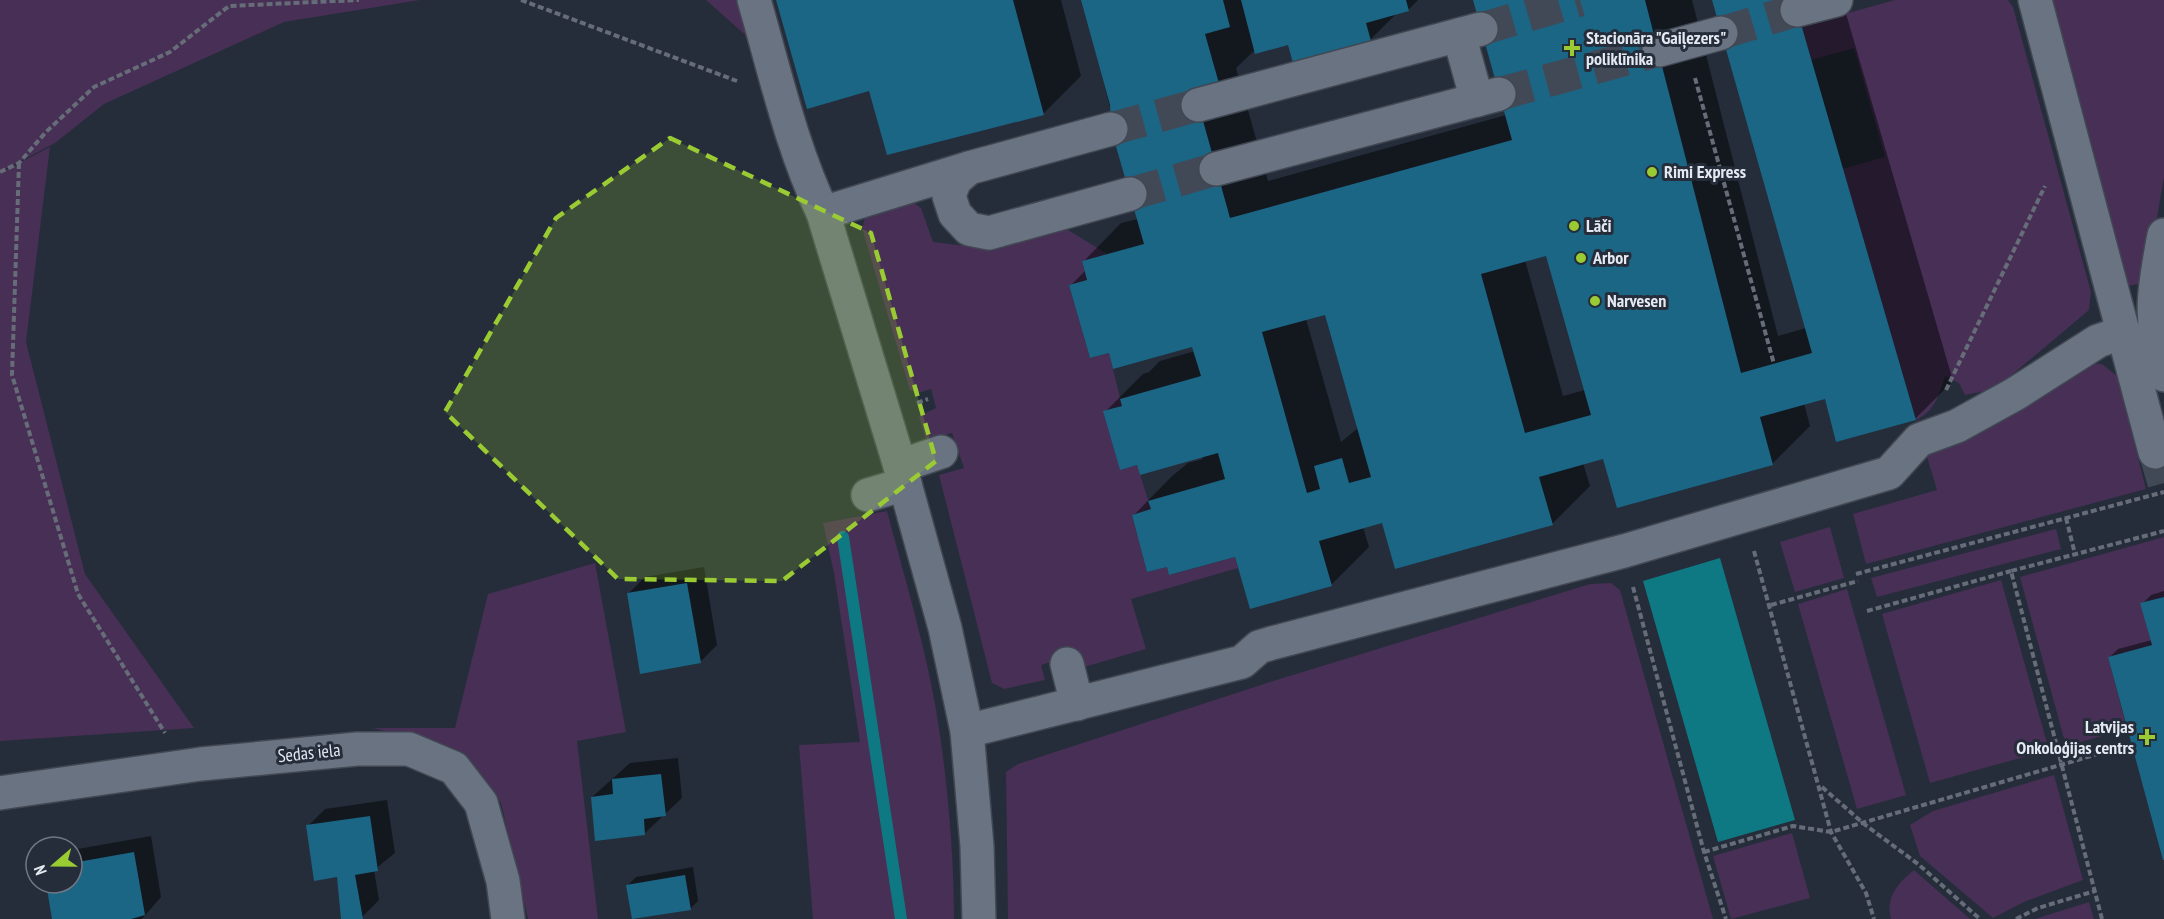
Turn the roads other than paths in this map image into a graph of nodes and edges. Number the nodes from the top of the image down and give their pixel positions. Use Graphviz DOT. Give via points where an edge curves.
graph roads {
  1 [pos="754,0"];
  2 [pos="1836,0"];
  3 [pos="2035,0"];
  4 [pos="1797,10"];
  5 [pos="1721,33"];
  6 [pos="1659,50"];
  7 [pos="1198,105"];
  8 [pos="1111,129"];
  9 [pos="969,168"];
  10 [pos="1216,170"];
  11 [pos="1130,194"];
  12 [pos="823,213"];
  13 [pos="2164,235"];
  14 [pos="2124,332"];
  15 [pos="2164,375"];
  16 [pos="941,452"];
  17 [pos="2155,452"];
  18 [pos="903,475"];
  19 [pos="868,495"];
  20 [pos="1066,664"];
  21 [pos="1077,704"];
  22 [pos="967,731"];
  23 [pos="0,793"];
  24 [pos="508,919"];
  25 [pos="979,919"];
  1 -- 12 [label="street" via="807,180"];
  2 -- 4 [label="street"];
  3 -- 14 [label="street"];
  5 -- 6 [label="street"];
  7 -- 10 [label="street" via="1470,32 1488,97"];
  8 -- 9 [label="street"];
  9 -- 11 [label="street" via="955,180 949,196 955,214 969,229 989,233"];
  9 -- 12 [label="street"];
  12 -- 18 [label="street"];
  13 -- 15 [label="street" via="2152,311"];
  14 -- 17 [label="street"];
  14 -- 21 [label="street" via="2098,341 1957,426 1919,440 1889,473 1624,551 1272,643 1259,647 1242,662"];
  16 -- 18 [label="street"];
  18 -- 19 [label="street"];
  18 -- 22 [label="street" via="945,628"];
  20 -- 21 [label="street"];
  21 -- 22 [label="street"];
  22 -- 25 [label="street"];
  23 -- 24 [label="street, Sedas iela" via="186,767 357,749 409,749 454,768 481,803"];
}
